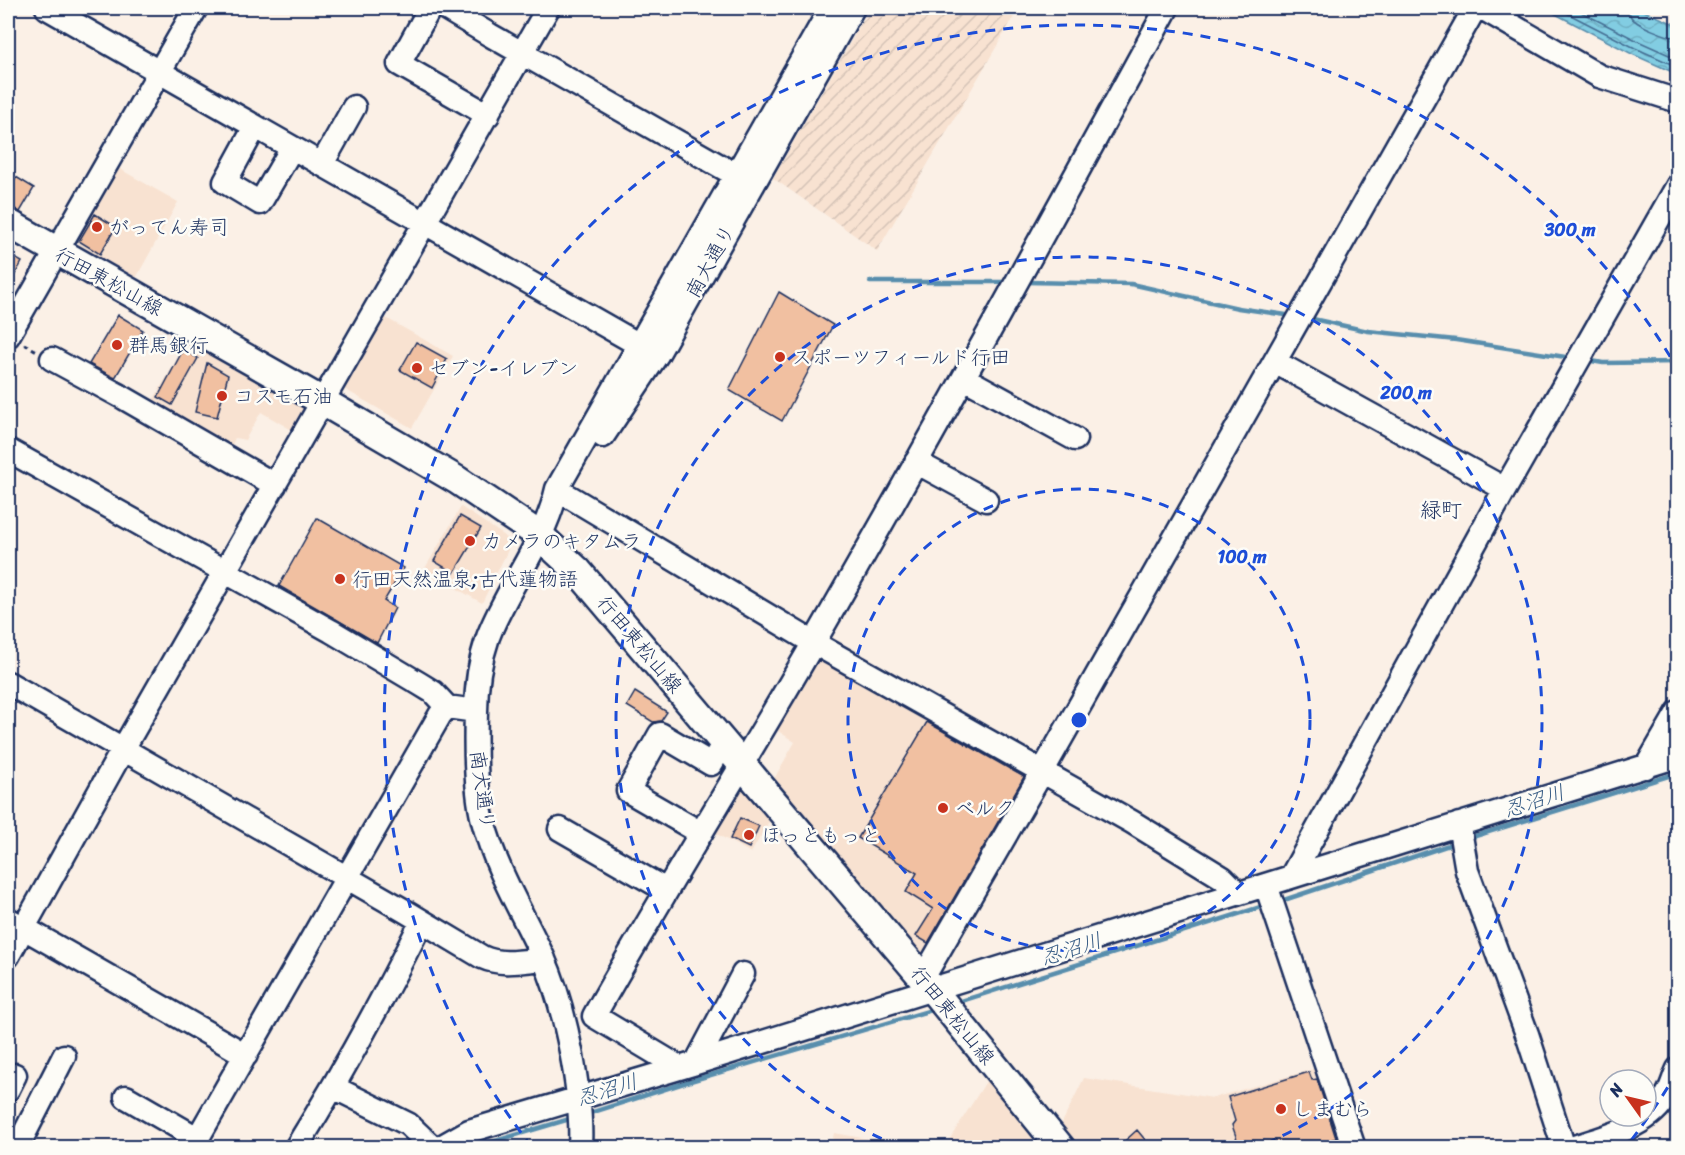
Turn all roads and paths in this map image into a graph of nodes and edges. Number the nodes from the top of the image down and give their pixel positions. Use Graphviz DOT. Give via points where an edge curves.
graph roads {
  1 [pos="47,8"];
  2 [pos="196,8"];
  3 [pos="430,8"];
  4 [pos="446,8"];
  5 [pos="548,8"];
  6 [pos="1167,8"];
  7 [pos="1475,8"];
  8 [pos="1482,8"];
  9 [pos="844,9"];
  10 [pos="522,53"];
  11 [pos="160,70"];
  12 [pos="1677,102"];
  13 [pos="354,106"];
  14 [pos="488,114"];
  15 [pos="255,128"];
  16 [pos="292,148"];
  17 [pos="322,164"];
  18 [pos="745,180"];
  19 [pos="1677,185"];
  20 [pos="8,223"];
  21 [pos="424,224"];
  22 [pos="56,251"];
  23 [pos="8,336"];
  24 [pos="648,350"];
  25 [pos="52,359"];
  26 [pos="1275,362"];
  27 [pos="964,378"];
  28 [pos="322,401"];
  29 [pos="1074,439"];
  30 [pos="8,450"];
  31 [pos="916,462"];
  32 [pos="275,485"];
  33 [pos="1505,489"];
  34 [pos="559,500"];
  35 [pos="986,500"];
  36 [pos="539,535"];
  37 [pos="225,573"];
  38 [pos="814,644"];
  39 [pos="8,683"];
  40 [pos="447,707"];
  41 [pos="476,711"];
  42 [pos="1677,712"];
  43 [pos="724,743"];
  44 [pos="123,749"];
  45 [pos="1677,756"];
  46 [pos="743,766"];
  47 [pos="1646,767"];
  48 [pos="1042,772"];
  49 [pos="1459,824"];
  50 [pos="560,829"];
  51 [pos="701,833"];
  52 [pos="1291,877"];
  53 [pos="347,879"];
  54 [pos="1266,885"];
  55 [pos="666,890"];
  56 [pos="1238,893"];
  57 [pos="422,921"];
  58 [pos="16,923"];
  59 [pos="8,956"];
  60 [pos="544,959"];
  61 [pos="743,974"];
  62 [pos="927,983"];
  63 [pos="246,1055"];
  64 [pos="63,1056"];
  65 [pos="688,1065"];
  66 [pos="1677,1069"];
  67 [pos="333,1087"];
  68 [pos="126,1097"];
  69 [pos="578,1098"];
  70 [pos="195,1143"];
  71 [pos="17,1148"];
  72 [pos="296,1148"];
  73 [pos="433,1148"];
  74 [pos="439,1148"];
  75 [pos="580,1148"];
  76 [pos="1061,1148"];
  77 [pos="1354,1148"];
  78 [pos="1564,1148"];
  79 [pos="1572,1148"];
  1 -- 11 [label="street"];
  2 -- 11 [label="street"];
  3 -- 14 [label="street" via="399,64"];
  4 -- 10 [label="street"];
  5 -- 10 [label="street"];
  6 -- 27 [label="street"];
  7 -- 26 [label="street"];
  8 -- 12 [label="street" via="1599,76"];
  9 -- 18 [label="street, 南大通り"];
  10 -- 14 [label="street"];
  10 -- 18 [label="street"];
  11 -- 15 [label="street"];
  11 -- 22 [label="street"];
  13 -- 17 [label="street"];
  14 -- 21 [label="street"];
  15 -- 16 [label="street"];
  15 -- 16 [label="street" via="225,182 260,202"];
  16 -- 17 [label="street"];
  17 -- 21 [label="street"];
  18 -- 24 [label="street, 南大通り"];
  19 -- 33 [label="street"];
  20 -- 22 [label="main road, 行田東松山線"];
  21 -- 24 [label="street"];
  21 -- 28 [label="street"];
  22 -- 23 [label="street"];
  22 -- 28 [label="main road, 行田東松山線"];
  24 -- 34 [label="street, 南大通り" via="556,489"];
  25 -- 32 [label="street"];
  26 -- 33 [label="street"];
  26 -- 48 [label="street"];
  27 -- 29 [label="street"];
  27 -- 31 [label="street"];
  28 -- 32 [label="street"];
  28 -- 36 [label="main road, 行田東松山線" via="457,480"];
  30 -- 37 [label="street"];
  31 -- 35 [label="street"];
  31 -- 38 [label="street"];
  32 -- 37 [label="street"];
  33 -- 52 [label="street"];
  34 -- 36 [label="street, 南大通り"];
  34 -- 38 [label="street"];
  36 -- 41 [label="street, 南大通り" via="488,638"];
  36 -- 43 [label="main road, 行田東松山線" via="578,571"];
  37 -- 40 [label="street" via="420,684"];
  37 -- 44 [label="street"];
  38 -- 46 [label="street"];
  38 -- 48 [label="street"];
  39 -- 44 [label="street"];
  40 -- 41 [label="street"];
  40 -- 53 [label="street"];
  41 -- 60 [label="street, 南大通り" via="483,819 499,868"];
  42 -- 47 [label="street"];
  43 -- 46 [label="main road, 行田東松山線"];
  43 -- 51 [label="street" via="711,764 660,734 628,791"];
  44 -- 53 [label="street"];
  44 -- 58 [label="street"];
  45 -- 47 [label="street"];
  46 -- 51 [label="street"];
  46 -- 62 [label="main road, 行田東松山線"];
  47 -- 49 [label="street"];
  48 -- 56 [label="street" via="1223,878"];
  48 -- 62 [label="street"];
  49 -- 52 [label="street"];
  49 -- 78 [label="street" via="1467,870"];
  50 -- 55 [label="street"];
  51 -- 55 [label="street"];
  52 -- 54 [label="street"];
  53 -- 57 [label="street"];
  53 -- 63 [label="street"];
  54 -- 56 [label="street"];
  54 -- 77 [label="street"];
  55 -- 65 [label="street" via="594,1016"];
  56 -- 62 [label="street"];
  57 -- 60 [label="street" via="494,963"];
  57 -- 67 [label="street"];
  58 -- 59 [label="street"];
  58 -- 63 [label="street"];
  60 -- 69 [label="street, 南大通り" via="563,1017"];
  61 -- 65 [label="street"];
  62 -- 65 [label="street"];
  62 -- 76 [label="main road, 行田東松山線"];
  63 -- 70 [label="street"];
  64 -- 71 [label="street"];
  65 -- 69 [label="street"];
  66 -- 79 [label="street" via="1667,1096 1651,1116"];
  67 -- 72 [label="street"];
  67 -- 73 [label="street" via="408,1124"];
  68 -- 70 [label="street"];
  69 -- 74 [label="street" via="469,1131"];
  69 -- 75 [label="street, 南大通り"];
}
